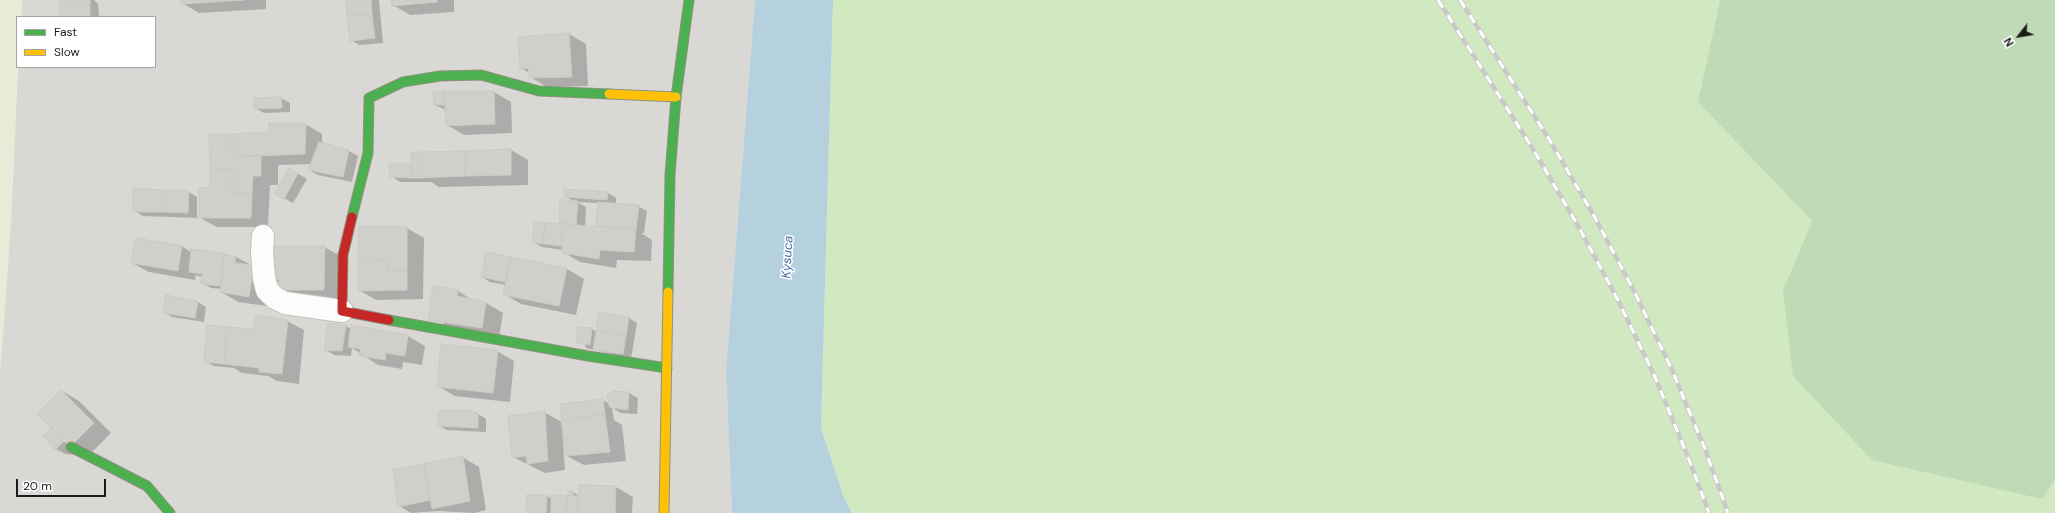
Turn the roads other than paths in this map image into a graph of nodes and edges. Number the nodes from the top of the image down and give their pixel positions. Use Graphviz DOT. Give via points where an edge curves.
graph roads {
  1 [pos="689,0"];
  2 [pos="676,97"];
  3 [pos="263,236"];
  4 [pos="342,311"];
  5 [pos="667,368"];
  6 [pos="71,447"];
  7 [pos="170,513"];
  8 [pos="664,513"];
  1 -- 2 [label="street"];
  2 -- 4 [label="street" via="539,91 482,75 440,76 403,82 369,98 368,153 343,254"];
  2 -- 5 [label="street" via="670,175"];
  3 -- 4 [label="street" via="264,278 267,290 275,298 285,303"];
  4 -- 5 [label="street"];
  5 -- 8 [label="street"];
  6 -- 7 [label="street" via="147,486"];
}
